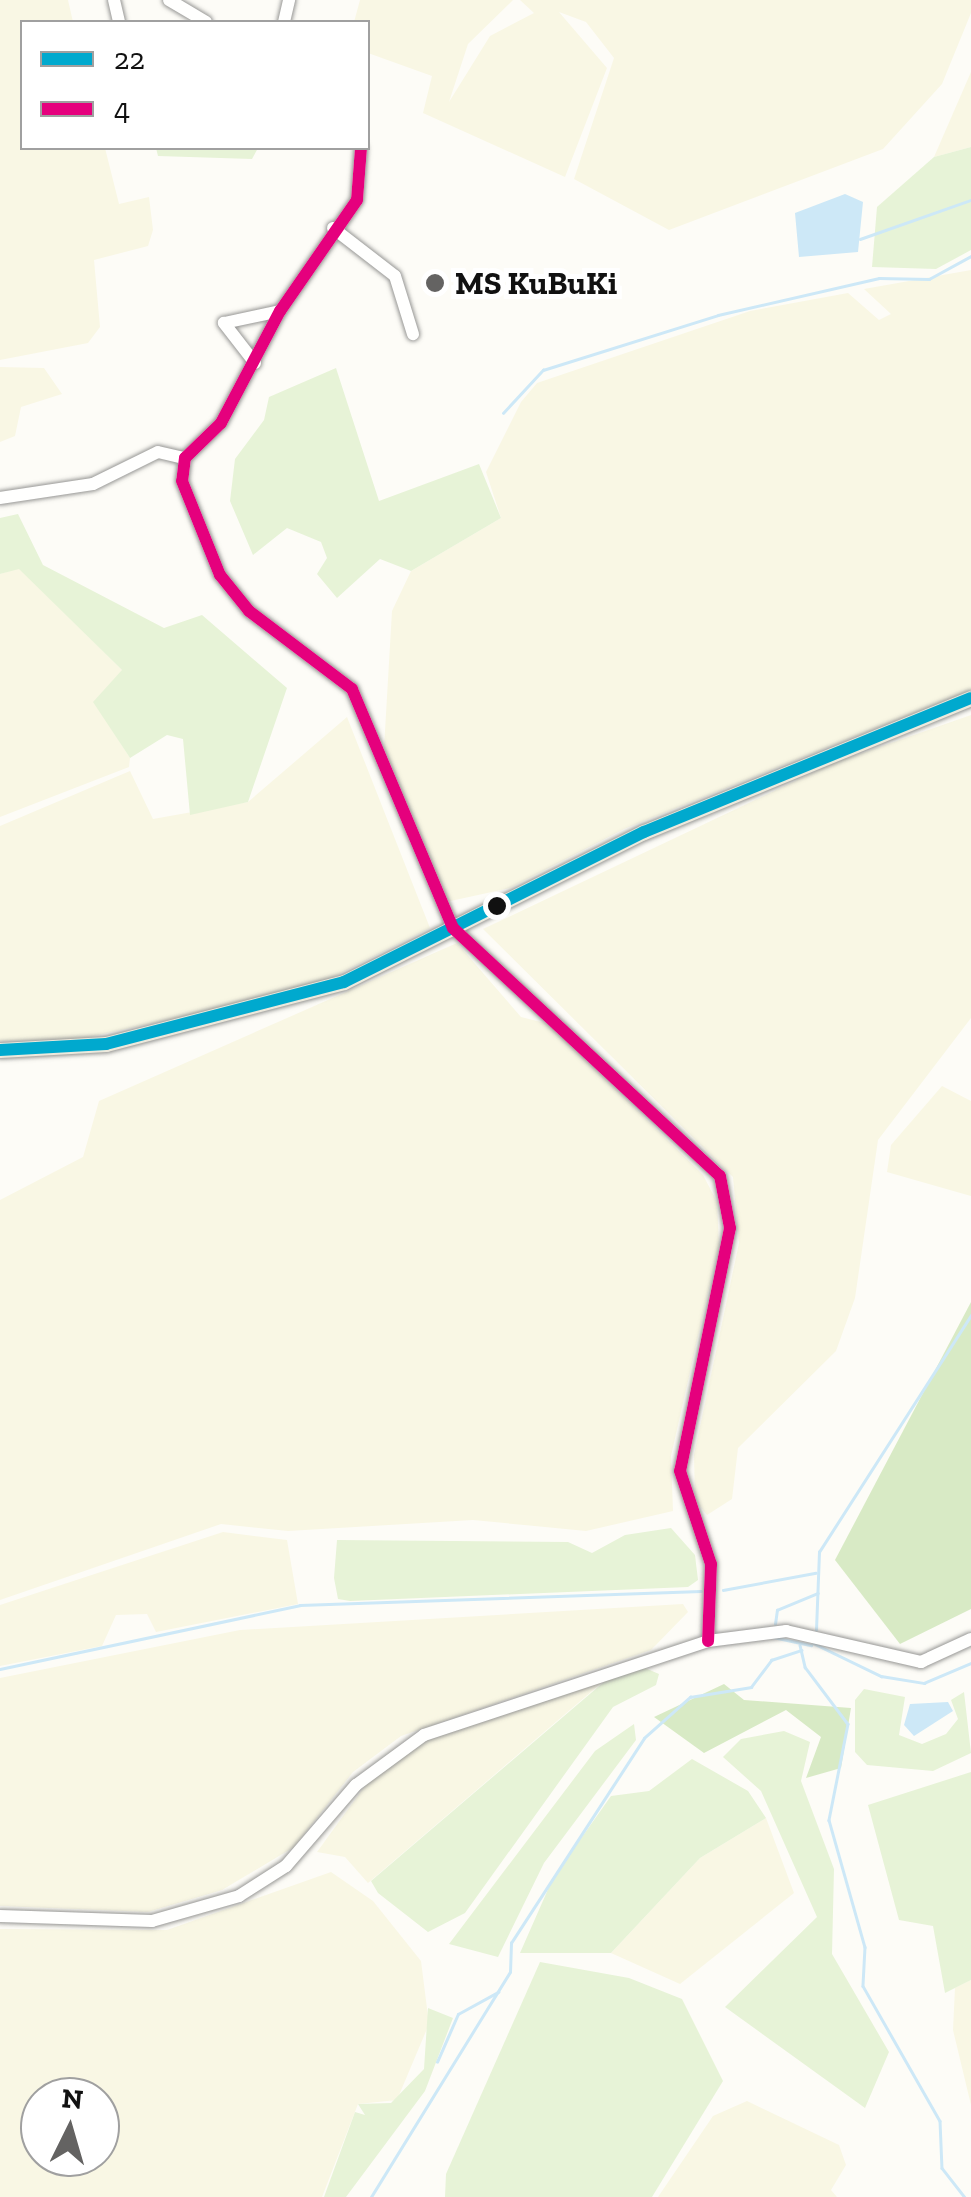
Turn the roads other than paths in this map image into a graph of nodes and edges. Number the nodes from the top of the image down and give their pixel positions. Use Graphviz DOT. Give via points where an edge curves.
graph roads {
  1 [pos="168,0"];
  2 [pos="203,20"];
  3 [pos="362,150"];
  4 [pos="333,228"];
  5 [pos="280,311"];
  6 [pos="413,334"];
  7 [pos="255,363"];
  8 [pos="185,458"];
  9 [pos="0,498"];
  10 [pos="971,698"];
  11 [pos="453,928"];
  12 [pos="0,1050"];
  13 [pos="971,1639"];
  14 [pos="708,1640"];
  15 [pos="0,1916"];
  1 -- 2 [label="street"];
  3 -- 4 [label="street" via="357,200"];
  4 -- 5 [label="street"];
  4 -- 6 [label="street" via="395,276"];
  5 -- 7 [label="street"];
  5 -- 7 [label="street" via="224,323"];
  7 -- 8 [label="street" via="222,423"];
  8 -- 9 [label="street" via="158,452 93,484"];
  8 -- 11 [label="street" via="182,481 220,575 288,648 338,671 352,689"];
  10 -- 11 [label="main road" via="644,832"];
  11 -- 12 [label="main road" via="295,998 106,1044"];
  11 -- 14 [label="street" via="720,1176 730,1228 680,1471 710,1564"];
  13 -- 14 [label="street" via="938,1658 902,1662 806,1634"];
  14 -- 15 [label="street" via="424,1735 356,1785 286,1866 238,1896 152,1921"];
}
